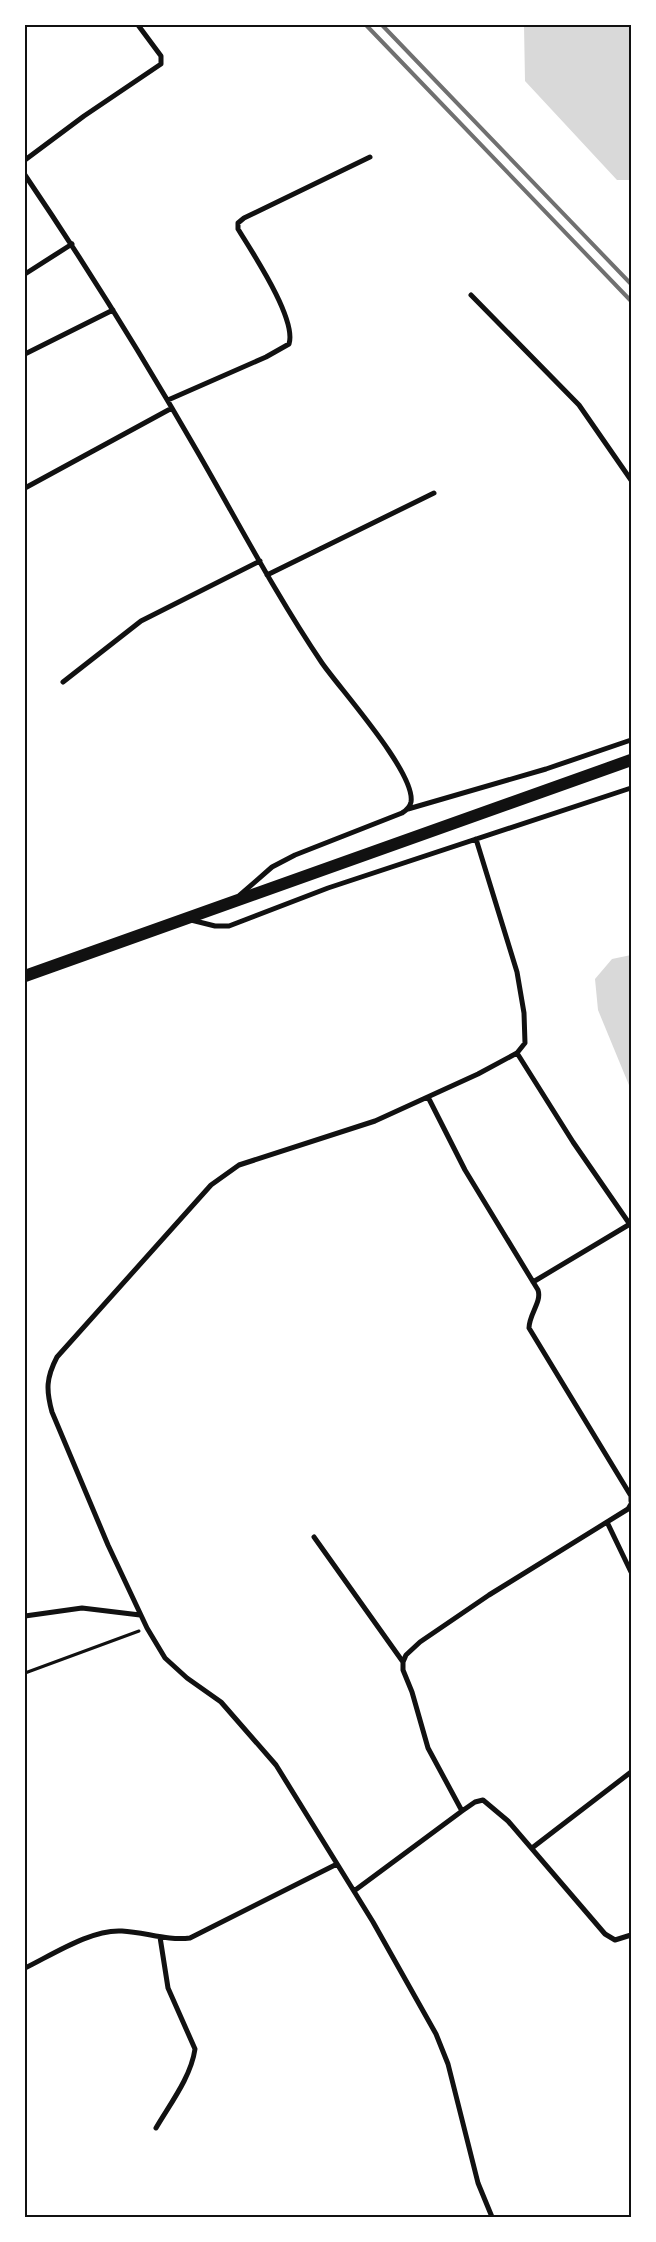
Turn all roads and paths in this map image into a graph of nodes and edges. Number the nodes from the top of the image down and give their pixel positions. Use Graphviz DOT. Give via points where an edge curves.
graph roads {
  1 [pos="138,25"];
  2 [pos="370,157"];
  3 [pos="25,160"];
  4 [pos="25,175"];
  5 [pos="72,244"];
  6 [pos="25,274"];
  7 [pos="471,295"];
  8 [pos="113,310"];
  9 [pos="25,354"];
  10 [pos="168,400"];
  11 [pos="172,408"];
  12 [pos="631,480"];
  13 [pos="25,488"];
  14 [pos="434,493"];
  15 [pos="260,561"];
  16 [pos="267,575"];
  17 [pos="64,682"];
  18 [pos="631,740"];
  19 [pos="631,760"];
  20 [pos="631,788"];
  21 [pos="408,809"];
  22 [pos="476,839"];
  23 [pos="232,903"];
  24 [pos="187,919"];
  25 [pos="25,976"];
  26 [pos="517,1053"];
  27 [pos="428,1097"];
  28 [pos="630,1225"];
  29 [pos="533,1282"];
  30 [pos="631,1502"];
  31 [pos="607,1522"];
  32 [pos="314,1537"];
  33 [pos="631,1572"];
  34 [pos="140,1615"];
  35 [pos="25,1616"];
  36 [pos="147,1628"];
  37 [pos="403,1662"];
  38 [pos="25,1673"];
  39 [pos="631,1772"];
  40 [pos="462,1811"];
  41 [pos="532,1848"];
  42 [pos="337,1864"];
  43 [pos="354,1891"];
  44 [pos="631,1935"];
  45 [pos="160,1937"];
  46 [pos="25,1968"];
  47 [pos="156,2128"];
  48 [pos="492,2217"];
  1 -- 3 [label="street" via="162,56 161,64"];
  2 -- 10 [label="street" via="238,223 238,229 289,322 289,344"];
  4 -- 5 [label="street"];
  5 -- 6 [label="street"];
  5 -- 8 [label="street"];
  7 -- 12 [label="street" via="579,404"];
  8 -- 9 [label="street"];
  8 -- 10 [label="street"];
  10 -- 11 [label="street"];
  11 -- 13 [label="street"];
  11 -- 15 [label="street"];
  14 -- 16 [label="street"];
  15 -- 16 [label="street"];
  15 -- 17 [label="street" via="142,621"];
  16 -- 21 [label="street" via="296,625 393,757 410,791"];
  18 -- 21 [label="street" via="546,769"];
  19 -- 23 [label="main road"];
  20 -- 22 [label="street"];
  21 -- 23 [label="street" via="272,867"];
  22 -- 24 [label="street" via="328,888 229,926"];
  22 -- 26 [label="street" via="517,972 526,1036"];
  23 -- 24 [label="main road"];
  24 -- 25 [label="main road"];
  26 -- 27 [label="street"];
  26 -- 28 [label="street"];
  27 -- 29 [label="street" via="465,1170"];
  27 -- 34 [label="street" via="375,1121 239,1164 211,1185 57,1358 50,1371 47,1393 52,1412"];
  28 -- 29 [label="street"];
  29 -- 30 [label="street" via="540,1295 531,1313 529,1328"];
  30 -- 31 [label="street" via="628,1509"];
  31 -- 33 [label="street"];
  31 -- 37 [label="street" via="420,1642"];
  32 -- 37 [label="street"];
  34 -- 35 [label="street" via="82,1608"];
  34 -- 36 [label="street"];
  36 -- 38 [label="path"];
  36 -- 42 [label="street" via="165,1658 186,1678 222,1702 276,1765"];
  37 -- 40 [label="street" via="428,1748"];
  39 -- 41 [label="street"];
  40 -- 41 [label="street" via="483,1800"];
  40 -- 43 [label="street"];
  41 -- 44 [label="street" via="605,1934 615,1940"];
  42 -- 43 [label="street"];
  42 -- 45 [label="street" via="190,1938"];
  43 -- 48 [label="street" via="436,2034 448,2064 478,2183"];
  45 -- 46 [label="street" via="120,1930 96,1935"];
  45 -- 47 [label="street" via="168,1988 195,2049 179,2089"];
}
